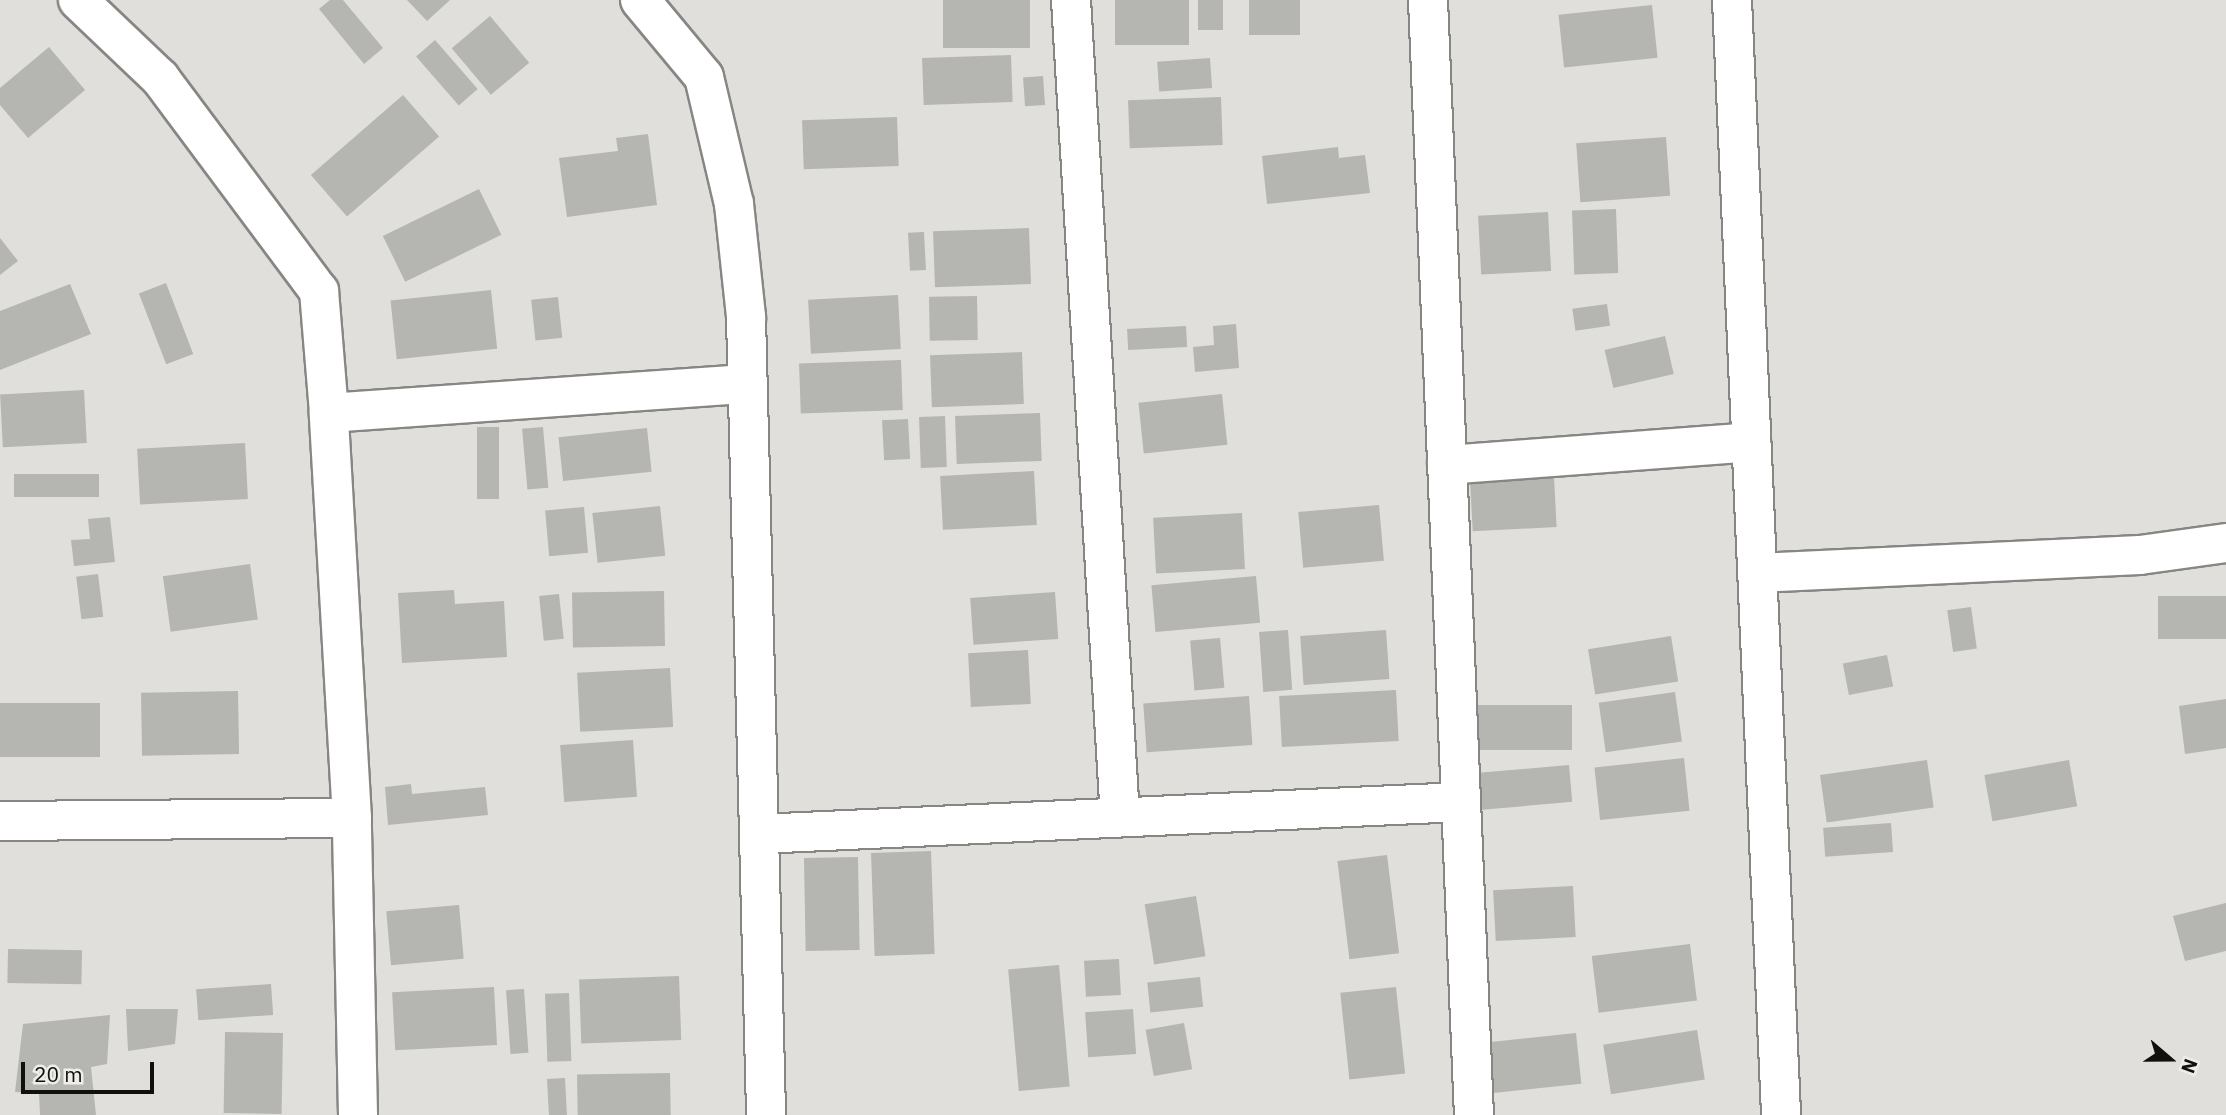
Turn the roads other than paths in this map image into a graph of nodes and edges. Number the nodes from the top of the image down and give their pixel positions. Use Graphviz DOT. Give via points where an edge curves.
graph roads {
  1 [pos="78,0"];
  2 [pos="640,0"];
  3 [pos="1071,0"];
  4 [pos="1428,0"];
  5 [pos="1732,0"];
  6 [pos="746,384"];
  7 [pos="329,412"];
  8 [pos="1751,442"];
  9 [pos="1447,466"];
  10 [pos="2226,543"];
  11 [pos="1757,573"];
  12 [pos="1461,802"];
  13 [pos="352,818"];
  14 [pos="1120,818"];
  15 [pos="0,821"];
  16 [pos="759,834"];
  17 [pos="358,1115"];
  18 [pos="766,1115"];
  19 [pos="1474,1115"];
  20 [pos="1781,1115"];
  1 -- 7 [label="street" via="160,78 319,291"];
  2 -- 6 [label="street" via="704,77 734,204 746,317"];
  3 -- 14 [label="street"];
  4 -- 9 [label="street"];
  5 -- 8 [label="street"];
  6 -- 7 [label="street"];
  6 -- 16 [label="street"];
  7 -- 13 [label="street"];
  8 -- 9 [label="street"];
  8 -- 11 [label="street"];
  9 -- 12 [label="street"];
  10 -- 11 [label="street" via="2140,555"];
  11 -- 20 [label="street"];
  12 -- 14 [label="street"];
  12 -- 19 [label="street"];
  13 -- 15 [label="street"];
  13 -- 17 [label="street"];
  14 -- 16 [label="street"];
  16 -- 18 [label="street"];
}
